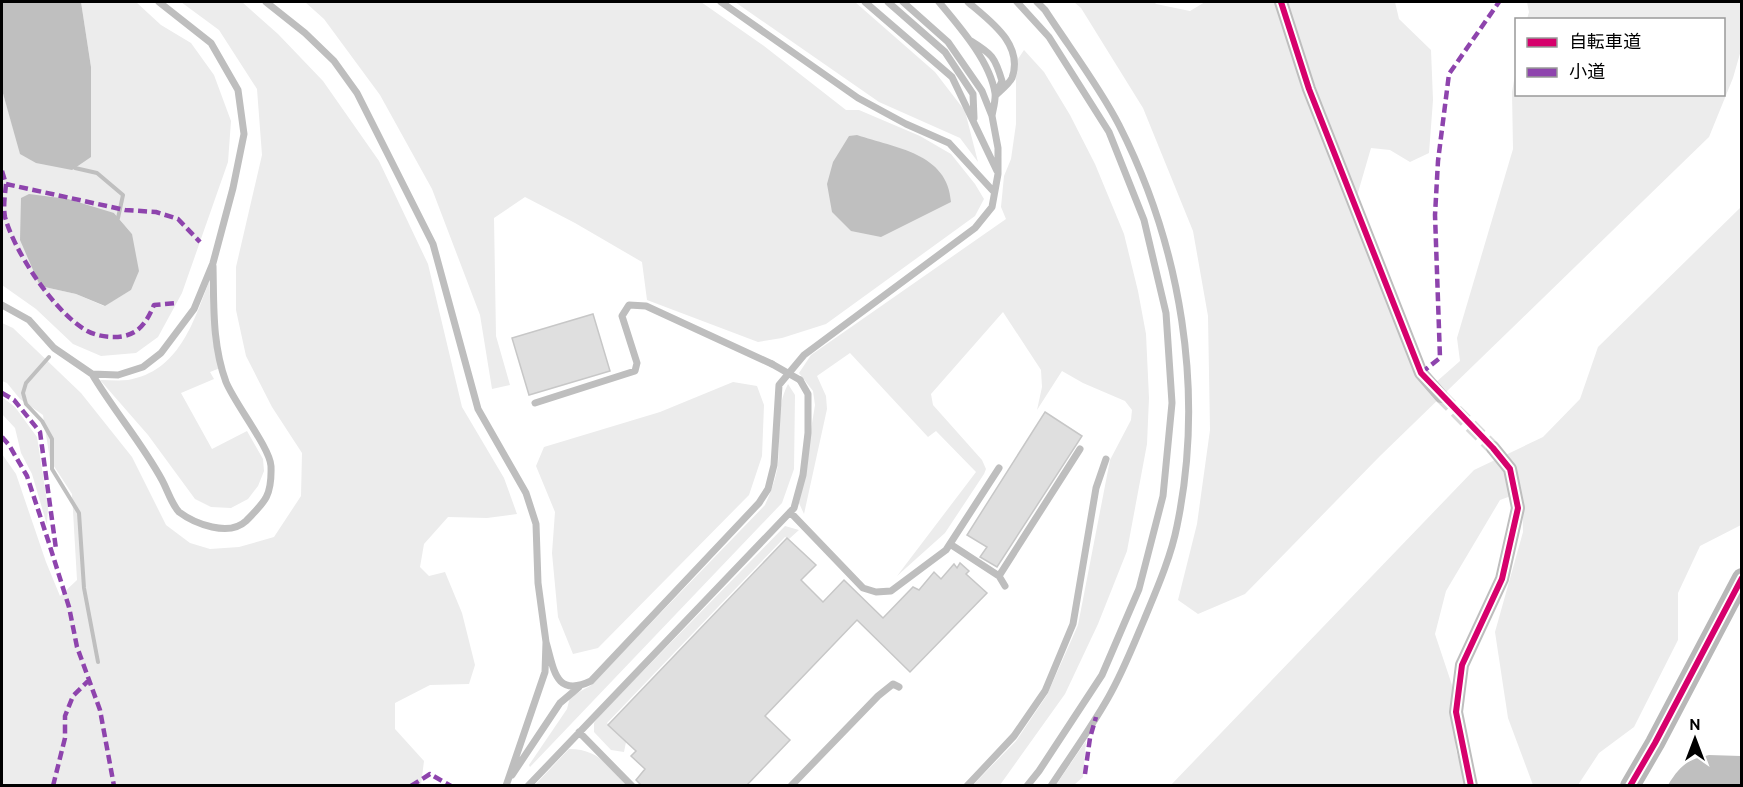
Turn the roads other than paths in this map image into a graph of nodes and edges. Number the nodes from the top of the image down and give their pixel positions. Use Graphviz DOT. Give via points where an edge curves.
graph roads {
  1 [pos="159,2"];
  2 [pos="266,2"];
  3 [pos="721,2"];
  4 [pos="865,2"];
  5 [pos="888,2"];
  6 [pos="903,2"];
  7 [pos="939,2"];
  8 [pos="968,2"];
  9 [pos="1017,2"];
  10 [pos="1037,2"];
  11 [pos="1281,2"];
  12 [pos="969,40"];
  13 [pos="996,95"];
  14 [pos="992,116"];
  15 [pos="975,122"];
  16 [pos="998,174"];
  17 [pos="994,192"];
  18 [pos="213,263"];
  19 [pos="2,305"];
  20 [pos="92,374"];
  21 [pos="1442,396"];
  22 [pos="535,403"];
  23 [pos="1493,448"];
  24 [pos="1080,449"];
  25 [pos="1106,459"];
  26 [pos="999,468"];
  27 [pos="790,512"];
  28 [pos="950,544"];
  29 [pos="999,576"];
  30 [pos="1742,578"];
  31 [pos="1005,586"];
  32 [pos="546,642"];
  33 [pos="579,687"];
  34 [pos="899,687"];
  35 [pos="579,732"];
  36 [pos="506,785"];
  37 [pos="528,786"];
  38 [pos="632,786"];
  39 [pos="791,786"];
  40 [pos="967,786"];
  41 [pos="1027,786"];
  42 [pos="1051,786"];
  43 [pos="1471,786"];
  44 [pos="1630,786"];
  1 -- 18 [label="lane" via="211,43 238,90 244,134"];
  2 -- 32 [label="lane" via="334,61 357,93 433,244 478,409 526,493 536,524 538,584"];
  3 -- 17 [label="lane" via="858,98 949,143"];
  4 -- 15 [label="lane" via="952,77"];
  5 -- 15 [label="lane" via="945,52 973,93"];
  6 -- 14 [label="lane" via="948,42 982,91"];
  7 -- 12 [label="lane"];
  8 -- 13 [label="lane" via="1004,34 1015,55 1011,80"];
  9 -- 41 [label="lane" via="1049,38 1109,132 1144,220 1166,313 1172,403 1163,496 1140,589 1102,675"];
  10 -- 42 [label="lane" via="1118,123 1147,186 1168,251 1189,375 1189,450 1170,549 1133,646 1108,698"];
  11 -- 21 [label="street" via="1309,88 1421,374"];
  12 -- 13 [label="lane" via="991,76"];
  12 -- 13 [label="lane" via="990,52 998,67 1002,81"];
  13 -- 14 [label="lane"];
  14 -- 16 [label="lane"];
  15 -- 16 [label="lane"];
  16 -- 17 [label="lane"];
  17 -- 33 [label="lane" via="992,207 975,228 804,356 779,385 774,465 768,489 759,503 591,681"];
  18 -- 20 [label="lane" via="194,309 161,353 143,366 118,375"];
  18 -- 20 [label="lane" via="214,328 220,362 227,385 271,463 269,493 241,526 204,526 177,510 149,455"];
  19 -- 20 [label="lane" via="29,320 54,348"];
  22 -- 27 [label="lane, bridge" via="635,371 637,363 622,316 629,305 646,306 800,380 808,394 808,433 802,475"];
  23 -- 43 [label="street" via="1510,469 1518,508 1502,579 1462,666 1456,712"];
  24 -- 29 [label="lane"];
  25 -- 40 [label="lane" via="1096,488 1072,624 1045,691 1014,736"];
  26 -- 28 [label="lane"];
  27 -- 28 [label="lane" via="863,588 876,592 891,591 908,580"];
  27 -- 35 [label="lane"];
  28 -- 29 [label="lane"];
  29 -- 31 [label="lane"];
  30 -- 44 [label="street"];
  32 -- 33 [label="lane" via="557,678 567,687"];
  32 -- 36 [label="lane" via="545,672"];
  33 -- 36 [label="lane" via="560,702"];
  34 -- 39 [label="lane" via="893,684 878,696"];
  35 -- 37 [label="lane"];
  35 -- 38 [label="lane"];
}
